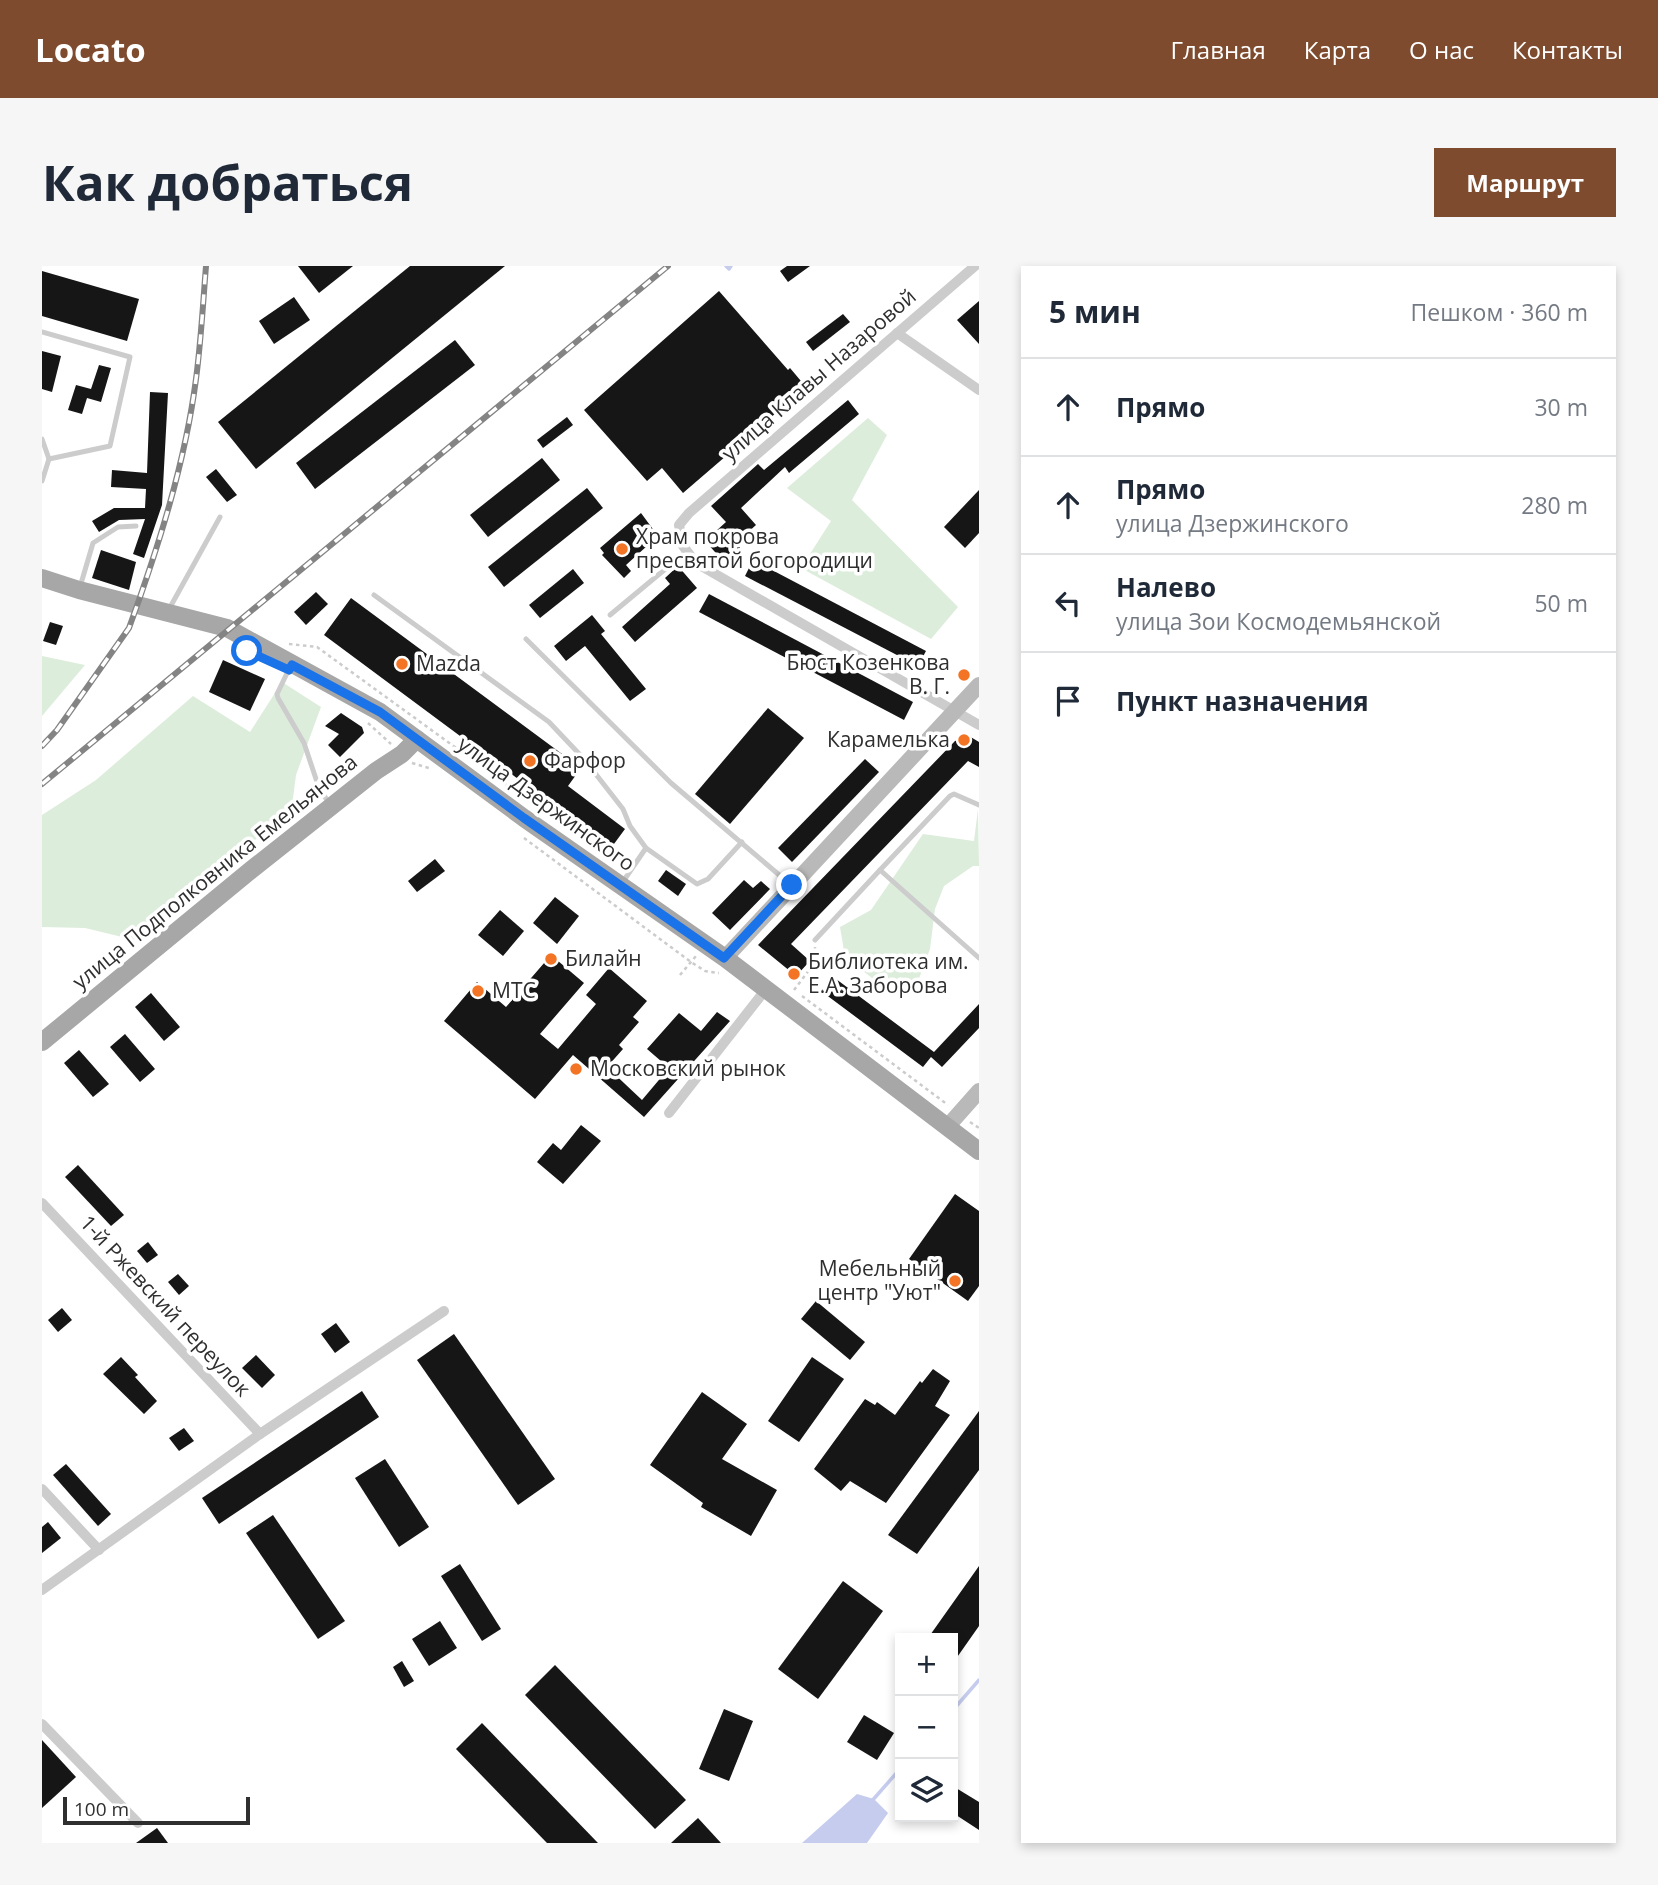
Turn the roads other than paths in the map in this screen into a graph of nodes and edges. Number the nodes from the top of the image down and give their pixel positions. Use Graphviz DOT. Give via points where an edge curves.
graph roads {
  1 [pos="968,272"];
  2 [pos="979,280"];
  3 [pos="42,332"];
  4 [pos="897,333"];
  5 [pos="979,390"];
  6 [pos="42,439"];
  7 [pos="49,459"];
  8 [pos="42,481"];
  9 [pos="220,517"];
  10 [pos="136,526"];
  11 [pos="687,551"];
  12 [pos="42,578"];
  13 [pos="79,590"];
  14 [pos="374,595"];
  15 [pos="167,614"];
  16 [pos="610,615"];
  17 [pos="526,639"];
  18 [pos="292,665"];
  19 [pos="979,685"];
  20 [pos="953,712"];
  21 [pos="979,725"];
  22 [pos="417,739"];
  23 [pos="979,806"];
  24 [pos="332,807"];
  25 [pos="743,842"];
  26 [pos="646,848"];
  27 [pos="880,870"];
  28 [pos="792,885"];
  29 [pos="621,886"];
  30 [pos="815,940"];
  31 [pos="979,958"];
  32 [pos="722,966"];
  33 [pos="766,989"];
  34 [pos="42,1042"];
  35 [pos="979,1091"];
  36 [pos="669,1113"];
  37 [pos="948,1126"];
  38 [pos="979,1151"];
  39 [pos="42,1203"];
  40 [pos="444,1311"];
  41 [pos="260,1434"];
  42 [pos="42,1489"];
  43 [pos="99,1550"];
  44 [pos="42,1590"];
  45 [pos="42,1724"];
  46 [pos="138,1823"];
  1 -- 2 [label="street"];
  1 -- 4 [label="street, улица Клавы Назаровой"];
  3 -- 7 [label="lane" via="130,357 110,446"];
  4 -- 5 [label="street"];
  4 -- 11 [label="street, улица Клавы Назаровой" via="689,513 679,525"];
  6 -- 7 [label="lane"];
  7 -- 8 [label="lane"];
  9 -- 15 [label="lane"];
  10 -- 13 [label="lane" via="118,527 93,542"];
  11 -- 16 [label="lane"];
  11 -- 20 [label="street" via="696,564"];
  12 -- 13 [label="main road, улица Дзержинского"];
  13 -- 15 [label="main road, улица Дзержинского"];
  14 -- 26 [label="lane" via="549,722 623,809"];
  15 -- 18 [label="main road, улица Дзержинского" via="227,628"];
  17 -- 25 [label="lane" via="671,783"];
  18 -- 22 [label="main road, улица Дзержинского" via="380,712"];
  18 -- 24 [label="lane" via="278,698"];
  19 -- 20 [label="main road"];
  20 -- 21 [label="street"];
  20 -- 28 [label="main road"];
  22 -- 24 [label="main road, улица Подполковника Емельянова"];
  22 -- 29 [label="main road, улица Дзержинского"];
  23 -- 27 [label="lane" via="950,796"];
  24 -- 34 [label="main road, улица Подполковника Емельянова"];
  25 -- 26 [label="lane" via="708,879 697,884"];
  25 -- 28 [label="lane"];
  26 -- 29 [label="lane"];
  27 -- 30 [label="lane"];
  27 -- 31 [label="lane"];
  28 -- 32 [label="main road"];
  29 -- 32 [label="main road, улица Дзержинского"];
  32 -- 33 [label="main road, улица Дзержинского"];
  33 -- 36 [label="street"];
  33 -- 37 [label="main road, улица Дзержинского"];
  35 -- 37 [label="main road"];
  37 -- 38 [label="main road, улица Дзержинского"];
  39 -- 41 [label="street, 1-й Ржевский переулок"];
  40 -- 41 [label="street"];
  41 -- 43 [label="street"];
  42 -- 43 [label="street"];
  43 -- 44 [label="street"];
  45 -- 46 [label="street"];
}
